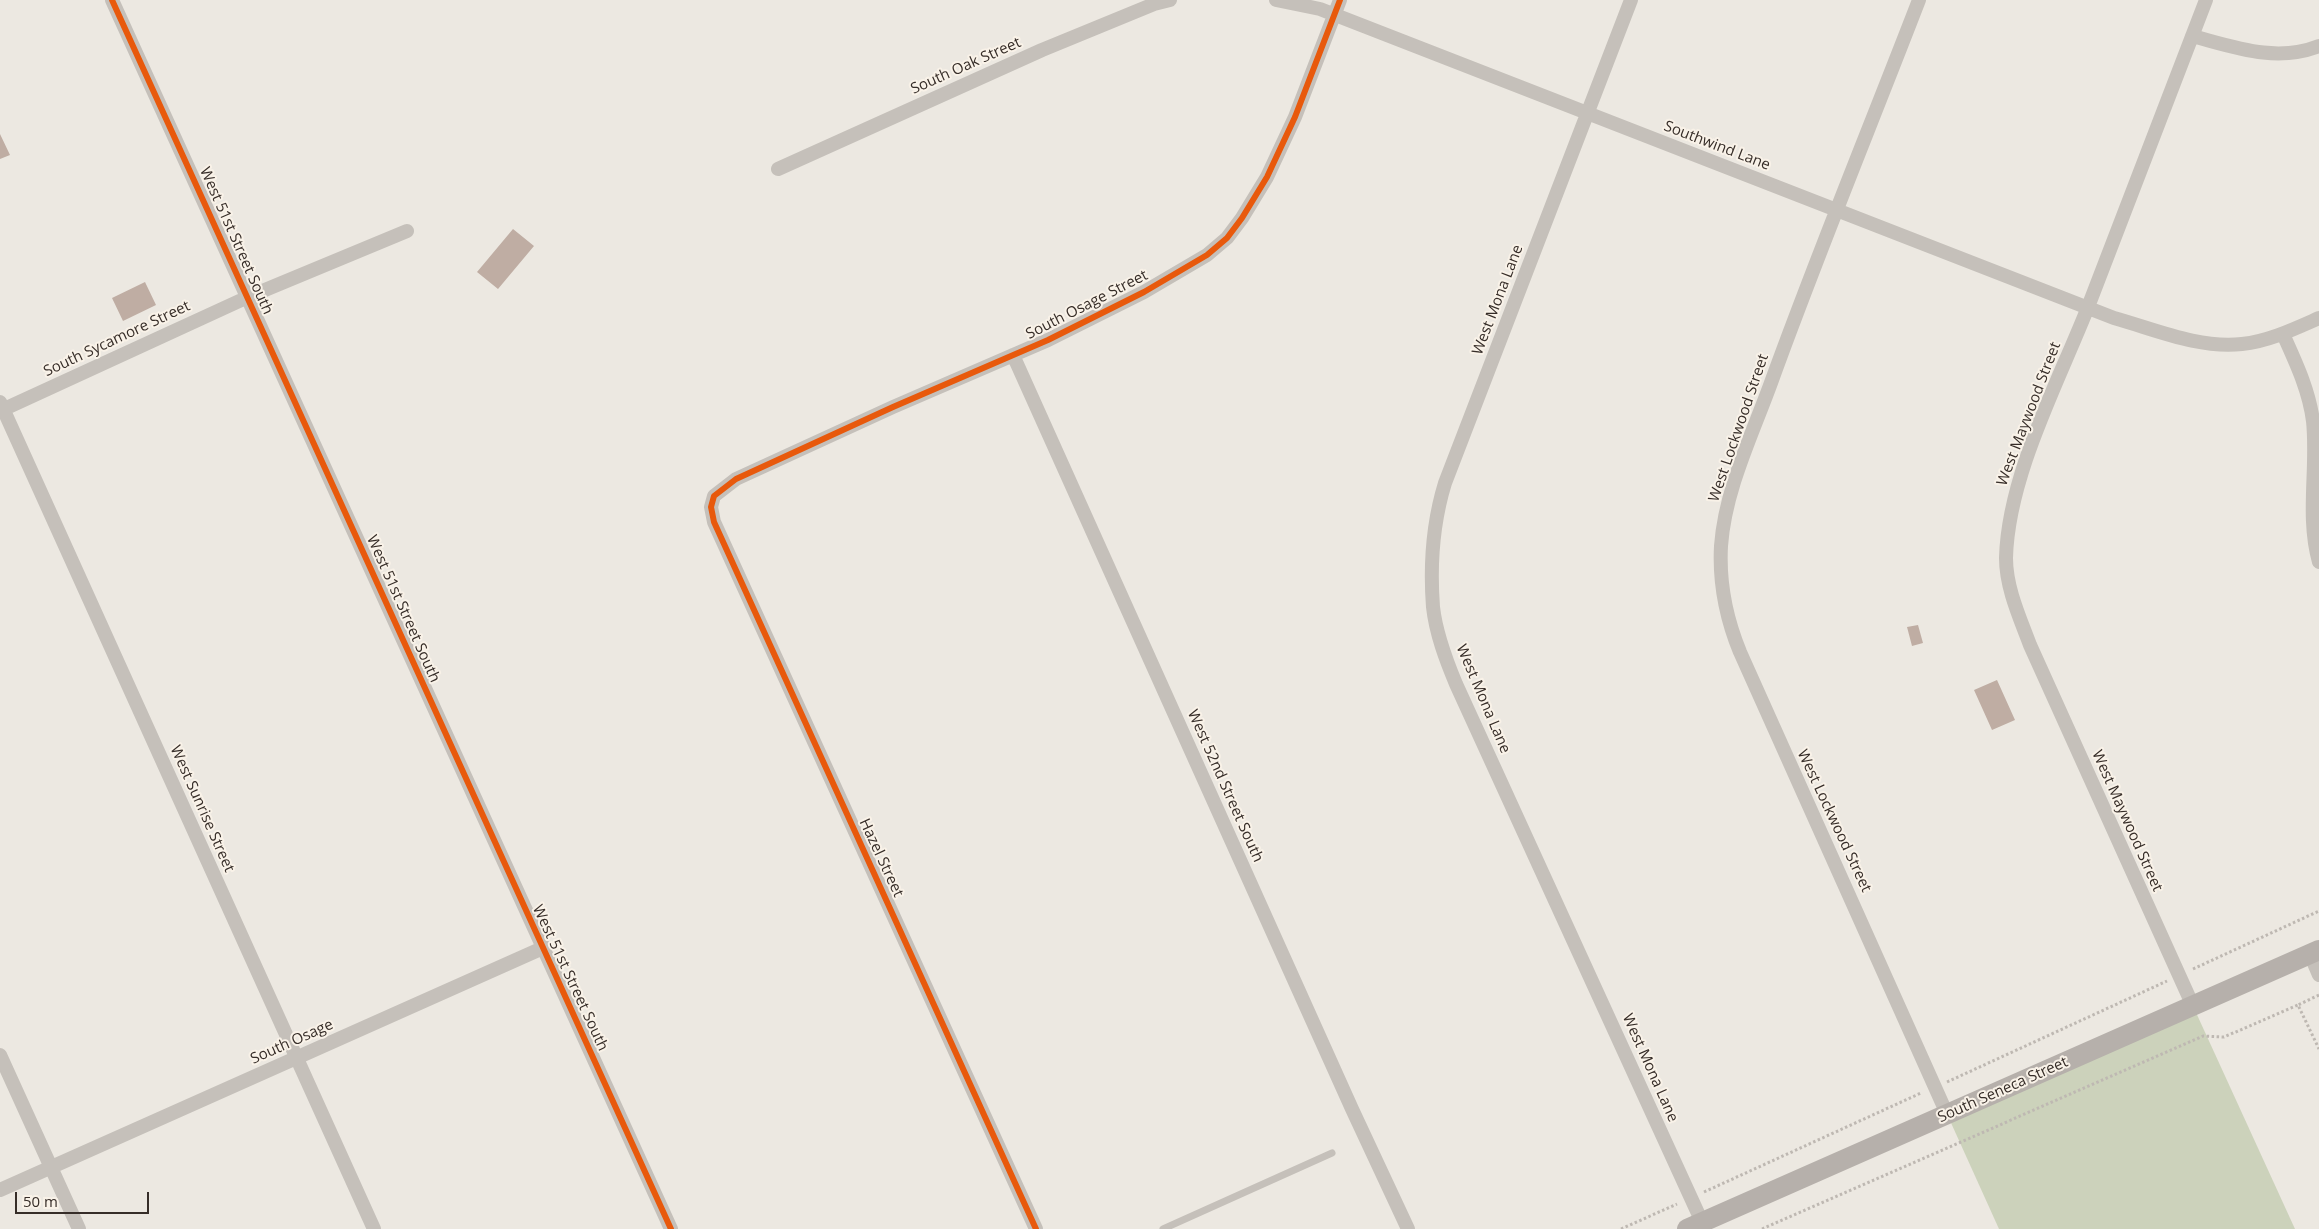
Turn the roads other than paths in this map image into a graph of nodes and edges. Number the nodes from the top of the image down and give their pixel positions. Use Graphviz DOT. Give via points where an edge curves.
graph roads {
  1 [pos="112,0"];
  2 [pos="1170,0"];
  3 [pos="1276,0"];
  4 [pos="1340,0"];
  5 [pos="1631,0"];
  6 [pos="1919,0"];
  7 [pos="2206,0"];
  8 [pos="1334,15"];
  9 [pos="2192,36"];
  10 [pos="2319,46"];
  11 [pos="1587,114"];
  12 [pos="778,169"];
  13 [pos="1838,211"];
  14 [pos="407,231"];
  15 [pos="248,297"];
  16 [pos="2088,308"];
  17 [pos="2319,318"];
  18 [pos="2283,334"];
  19 [pos="1013,355"];
  20 [pos="1,408"];
  21 [pos="714,496"];
  22 [pos="2319,562"];
  23 [pos="544,947"];
  24 [pos="2314,952"];
  25 [pos="2319,975"];
  26 [pos="2193,1006"];
  27 [pos="0,1055"];
  28 [pos="297,1058"];
  29 [pos="1947,1114"];
  30 [pos="1332,1153"];
  31 [pos="51,1168"];
  32 [pos="0,1190"];
  33 [pos="1695,1226"];
  34 [pos="79,1229"];
  35 [pos="374,1229"];
  36 [pos="671,1229"];
  37 [pos="1036,1229"];
  38 [pos="1163,1229"];
  39 [pos="1408,1229"];
  1 -- 15 [label="street, West 51st Street South"];
  2 -- 12 [label="street, South Oak Street" via="1042,50"];
  3 -- 8 [label="street"];
  4 -- 8 [label="street, South Osage Street"];
  5 -- 11 [label="street, West Mona Lane"];
  6 -- 13 [label="street, West Lockwood Street"];
  7 -- 9 [label="street, West Maywood Street"];
  8 -- 11 [label="street, Southwind Lane"];
  8 -- 19 [label="street, South Osage Street" via="1295,117 1267,176 1227,238 1207,255 1144,292"];
  9 -- 10 [label="street" via="2269,54 2299,52"];
  9 -- 16 [label="street, West Maywood Street"];
  11 -- 13 [label="street, Southwind Lane"];
  11 -- 33 [label="street, West Mona Lane" via="1445,483 1433,555 1434,608 1447,664 1691,1198"];
  13 -- 16 [label="street, Southwind Lane"];
  13 -- 29 [label="street, West Lockwood Street" via="1738,473 1721,544 1721,582 1740,652"];
  14 -- 15 [label="street, South Sycamore Street"];
  15 -- 20 [label="street, South Sycamore Street"];
  15 -- 23 [label="street, West 51st Street South"];
  16 -- 18 [label="street, Southwind Lane" via="2201,342 2242,344"];
  16 -- 26 [label="street, West Maywood Street" via="2027,458 2010,519 2006,560 2013,598 2030,645"];
  17 -- 18 [label="street, Southwind Lane"];
  18 -- 22 [label="street" via="2304,381 2313,421 2312,515"];
  19 -- 21 [label="street, South Osage Street" via="736,479"];
  19 -- 39 [label="street, West 52nd Street South"];
  20 -- 28 [label="street, West Sunrise Street"];
  21 -- 37 [label="street, Hazel Street" via="711,507 714,522"];
  23 -- 28 [label="street, South Osage"];
  23 -- 36 [label="street, West 51st Street South"];
  24 -- 25 [label="street"];
  24 -- 26 [label="street, South Seneca Street"];
  26 -- 29 [label="street, South Seneca Street"];
  27 -- 31 [label="street"];
  28 -- 31 [label="street, South Osage"];
  28 -- 35 [label="street, West Sunrise Street"];
  29 -- 33 [label="street, South Seneca Street"];
  30 -- 38 [label="lane"];
  31 -- 32 [label="street, South Osage"];
  31 -- 34 [label="street"];
}
